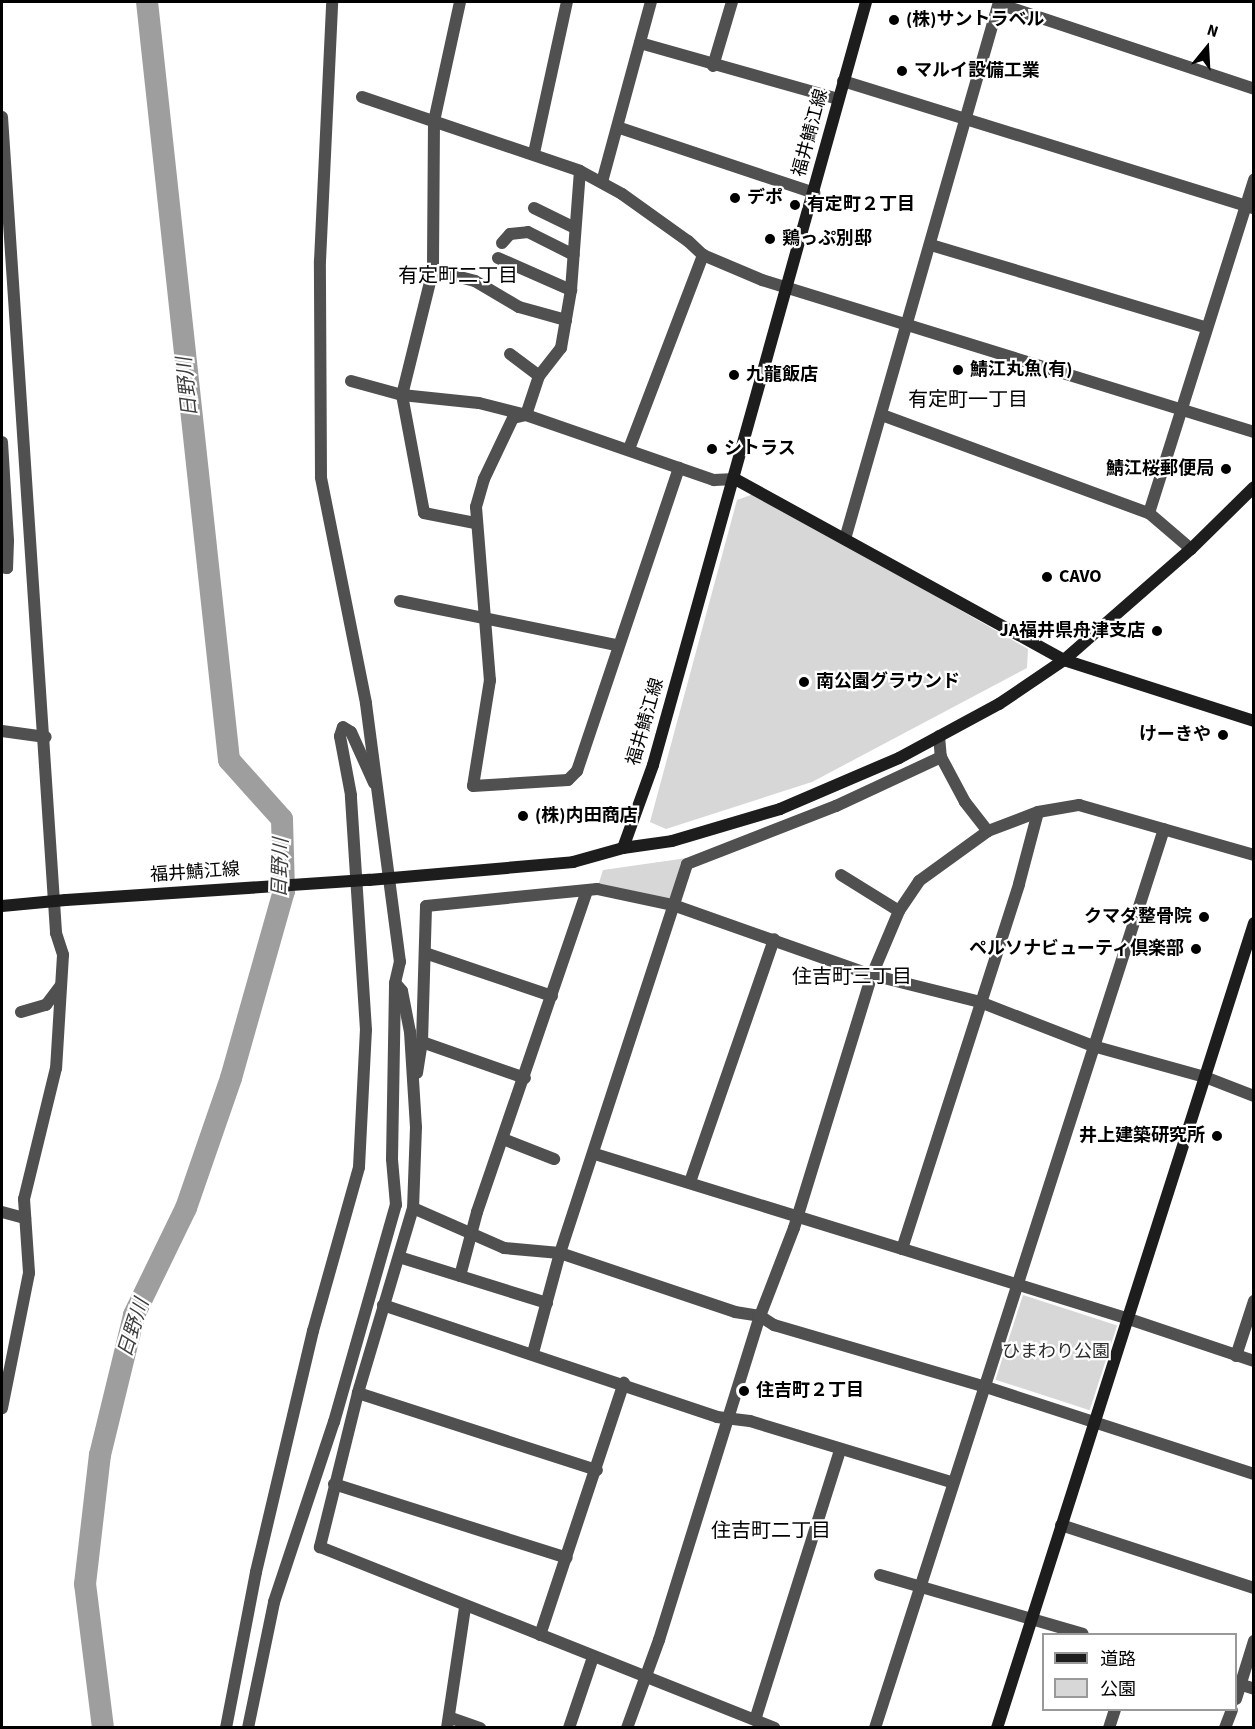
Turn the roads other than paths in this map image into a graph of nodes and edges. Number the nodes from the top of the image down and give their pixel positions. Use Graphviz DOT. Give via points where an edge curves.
graph roads {
  1 [pos="332,2"];
  2 [pos="460,2"];
  3 [pos="567,2"];
  4 [pos="651,2"];
  5 [pos="732,2"];
  6 [pos="866,2"];
  7 [pos="999,3"];
  8 [pos="640,43"];
  9 [pos="714,66"];
  10 [pos="843,81"];
  11 [pos="1254,89"];
  12 [pos="362,97"];
  13 [pos="838,99"];
  14 [pos="966,116"];
  15 [pos="2,117"];
  16 [pos="434,121"];
  17 [pos="620,128"];
  18 [pos="534,153"];
  19 [pos="580,171"];
  20 [pos="1254,179"];
  21 [pos="602,182"];
  22 [pos="813,193"];
  23 [pos="1249,206"];
  24 [pos="534,208"];
  25 [pos="573,227"];
  26 [pos="502,243"];
  27 [pos="931,245"];
  28 [pos="574,255"];
  29 [pos="703,255"];
  30 [pos="498,258"];
  31 [pos="434,270"];
  32 [pos="788,288"];
  33 [pos="571,290"];
  34 [pos="566,320"];
  35 [pos="907,326"];
  36 [pos="1207,328"];
  37 [pos="510,354"];
  38 [pos="539,376"];
  39 [pos="351,381"];
  40 [pos="402,395"];
  41 [pos="1181,410"];
  42 [pos="526,415"];
  43 [pos="882,416"];
  44 [pos="1254,432"];
  45 [pos="2,442"];
  46 [pos="629,449"];
  47 [pos="679,468"];
  48 [pos="735,479"];
  49 [pos="1254,487"];
  50 [pos="1149,513"];
  51 [pos="475,523"];
  52 [pos="845,539"];
  53 [pos="1191,549"];
  54 [pos="2,567"];
  55 [pos="400,602"];
  56 [pos="484,618"];
  57 [pos="617,645"];
  58 [pos="1064,660"];
  59 [pos="1254,721"];
  60 [pos="2,731"];
  61 [pos="939,736"];
  62 [pos="46,737"];
  63 [pos="940,757"];
  64 [pos="379,792"];
  65 [pos="1038,812"];
  66 [pos="1164,829"];
  67 [pos="988,831"];
  68 [pos="623,848"];
  69 [pos="1254,855"];
  70 [pos="841,875"];
  71 [pos="390,878"];
  72 [pos="587,891"];
  73 [pos="60,901"];
  74 [pos="673,904"];
  75 [pos="2,906"];
  76 [pos="899,911"];
  77 [pos="1254,923"];
  78 [pos="774,939"];
  79 [pos="424,953"];
  80 [pos="872,975"];
  81 [pos="395,983"];
  82 [pos="62,985"];
  83 [pos="552,996"];
  84 [pos="980,1002"];
  85 [pos="21,1012"];
  86 [pos="422,1042"];
  87 [pos="1093,1046"];
  88 [pos="1205,1077"];
  89 [pos="525,1078"];
  90 [pos="413,1095"];
  91 [pos="1254,1096"];
  92 [pos="503,1139"];
  93 [pos="595,1154"];
  94 [pos="554,1158"];
  95 [pos="690,1182"];
  96 [pos="413,1208"];
  97 [pos="2,1212"];
  98 [pos="25,1218"];
  99 [pos="796,1218"];
  100 [pos="473,1233"];
  101 [pos="902,1249"];
  102 [pos="560,1253"];
  103 [pos="399,1257"];
  104 [pos="460,1276"];
  105 [pos="1018,1285"];
  106 [pos="1254,1301"];
  107 [pos="547,1303"];
  108 [pos="383,1305"];
  109 [pos="760,1316"];
  110 [pos="1129,1318"];
  111 [pos="533,1353"];
  112 [pos="1236,1356"];
  113 [pos="1254,1361"];
  114 [pos="624,1383"];
  115 [pos="983,1386"];
  116 [pos="358,1394"];
  117 [pos="2,1408"];
  118 [pos="731,1417"];
  119 [pos="1094,1423"];
  120 [pos="840,1450"];
  121 [pos="597,1470"];
  122 [pos="1254,1474"];
  123 [pos="951,1482"];
  124 [pos="334,1484"];
  125 [pos="1062,1525"];
  126 [pos="567,1558"];
  127 [pos="880,1575"];
  128 [pos="920,1587"];
  129 [pos="1254,1588"];
  130 [pos="465,1608"];
  131 [pos="1032,1620"];
  132 [pos="1076,1633"];
  133 [pos="540,1635"];
  134 [pos="1254,1641"];
  135 [pos="593,1657"];
  136 [pos="645,1677"];
  137 [pos="1238,1684"];
  138 [pos="1254,1689"];
  139 [pos="1115,1711"];
  140 [pos="1232,1711"];
  141 [pos="754,1720"];
  142 [pos="449,1723"];
  143 [pos="226,1728"];
  144 [pos="248,1728"];
  145 [pos="480,1728"];
  146 [pos="569,1728"];
  147 [pos="627,1728"];
  148 [pos="774,1728"];
  149 [pos="875,1728"];
  150 [pos="997,1728"];
  151 [pos="1109,1728"];
  152 [pos="1225,1728"];
  1 -- 64 [label="street" via="320,249 321,477"];
  2 -- 16 [label="street"];
  3 -- 18 [label="street"];
  4 -- 8 [label="street"];
  5 -- 9 [label="street"];
  6 -- 10 [label="street, 福井鯖江線"];
  7 -- 11 [label="street"];
  7 -- 14 [label="street"];
  8 -- 9 [label="street"];
  8 -- 17 [label="street"];
  9 -- 13 [label="street"];
  10 -- 13 [label="street, 福井鯖江線"];
  10 -- 14 [label="street"];
  12 -- 16 [label="street"];
  13 -- 22 [label="street, 福井鯖江線"];
  14 -- 23 [label="street"];
  14 -- 27 [label="street"];
  15 -- 62 [label="street"];
  16 -- 18 [label="street"];
  16 -- 31 [label="street"];
  17 -- 21 [label="street"];
  17 -- 22 [label="street"];
  18 -- 19 [label="street"];
  19 -- 21 [label="street"];
  19 -- 25 [label="street"];
  20 -- 23 [label="street"];
  21 -- 29 [label="street"];
  22 -- 32 [label="street, 福井鯖江線"];
  23 -- 36 [label="street"];
  24 -- 25 [label="street"];
  25 -- 28 [label="street"];
  26 -- 28 [label="street" via="510,234 528,232"];
  27 -- 35 [label="street"];
  27 -- 36 [label="street"];
  28 -- 33 [label="street"];
  29 -- 32 [label="street"];
  29 -- 46 [label="street"];
  30 -- 33 [label="street"];
  31 -- 34 [label="street" via="475,281 519,307"];
  31 -- 40 [label="street"];
  32 -- 35 [label="street"];
  32 -- 48 [label="street, 福井鯖江線"];
  33 -- 34 [label="street"];
  34 -- 38 [label="street" via="561,348"];
  35 -- 41 [label="street"];
  35 -- 43 [label="street"];
  36 -- 41 [label="street"];
  37 -- 38 [label="street"];
  38 -- 42 [label="street"];
  39 -- 40 [label="street"];
  40 -- 42 [label="street" via="479,403"];
  40 -- 51 [label="street" via="424,513"];
  41 -- 44 [label="street"];
  41 -- 50 [label="street"];
  42 -- 46 [label="street"];
  42 -- 51 [label="street" via="513,418 484,479"];
  43 -- 50 [label="street"];
  43 -- 52 [label="street"];
  45 -- 54 [label="street" via="8,541 7,568"];
  46 -- 47 [label="street"];
  47 -- 48 [label="street" via="714,480"];
  47 -- 57 [label="street"];
  48 -- 52 [label="street"];
  48 -- 68 [label="street, 福井鯖江線" via="653,765"];
  49 -- 53 [label="street"];
  50 -- 53 [label="street"];
  51 -- 56 [label="street"];
  52 -- 58 [label="street"];
  53 -- 58 [label="street"];
  55 -- 56 [label="street"];
  56 -- 57 [label="street"];
  56 -- 57 [label="street" via="489,705 473,786 568,780 577,771"];
  58 -- 59 [label="street"];
  58 -- 61 [label="street" via="999,704"];
  60 -- 62 [label="street"];
  61 -- 63 [label="street"];
  61 -- 68 [label="street" via="899,758 780,809 672,841"];
  62 -- 73 [label="street"];
  63 -- 67 [label="street" via="965,802"];
  63 -- 74 [label="street" via="836,806 687,864"];
  64 -- 71 [label="street"];
  64 -- 143 [label="street" via="351,732 343,727 340,736 351,795 366,1030 359,1167 313,1331 255,1572"];
  65 -- 66 [label="street" via="1079,805"];
  65 -- 67 [label="street"];
  65 -- 84 [label="street"];
  66 -- 69 [label="street"];
  66 -- 87 [label="street"];
  67 -- 76 [label="street" via="919,881"];
  68 -- 71 [label="street, 福井鯖江線" via="573,862"];
  70 -- 76 [label="street"];
  71 -- 73 [label="street, 福井鯖江線, bridge"];
  71 -- 81 [label="street" via="400,962"];
  72 -- 74 [label="street" via="597,889"];
  72 -- 79 [label="street" via="426,906"];
  72 -- 83 [label="street"];
  73 -- 75 [label="street, 福井鯖江線"];
  73 -- 82 [label="street" via="56,933 63,955"];
  74 -- 78 [label="street" via="756,936"];
  74 -- 93 [label="street"];
  76 -- 80 [label="street"];
  77 -- 88 [label="street"];
  78 -- 80 [label="street"];
  78 -- 95 [label="street"];
  79 -- 83 [label="street"];
  79 -- 86 [label="street"];
  80 -- 84 [label="street"];
  80 -- 99 [label="street"];
  81 -- 90 [label="street" via="402,991 410,1032"];
  81 -- 144 [label="street" via="392,1159 396,1205 334,1422 274,1602"];
  82 -- 85 [label="street" via="46,1005"];
  82 -- 98 [label="street" via="56,1068 24,1199"];
  83 -- 89 [label="street"];
  84 -- 87 [label="street"];
  84 -- 101 [label="street"];
  86 -- 89 [label="street"];
  86 -- 90 [label="street"];
  87 -- 88 [label="street"];
  87 -- 105 [label="street"];
  88 -- 91 [label="street"];
  88 -- 110 [label="street"];
  89 -- 92 [label="street"];
  90 -- 96 [label="street"];
  92 -- 94 [label="street"];
  92 -- 100 [label="street"];
  93 -- 95 [label="street"];
  93 -- 102 [label="street"];
  95 -- 99 [label="street"];
  96 -- 100 [label="street"];
  96 -- 103 [label="street"];
  97 -- 98 [label="street"];
  98 -- 117 [label="street" via="29,1273"];
  99 -- 101 [label="street"];
  99 -- 109 [label="street"];
  100 -- 102 [label="street" via="504,1248"];
  100 -- 104 [label="street"];
  101 -- 105 [label="street"];
  102 -- 107 [label="street"];
  102 -- 109 [label="street" via="735,1312"];
  103 -- 104 [label="street"];
  103 -- 108 [label="street"];
  104 -- 107 [label="street"];
  105 -- 110 [label="street"];
  105 -- 115 [label="street"];
  106 -- 112 [label="street"];
  107 -- 111 [label="street"];
  108 -- 111 [label="street"];
  108 -- 116 [label="street"];
  109 -- 115 [label="street" via="774,1325"];
  109 -- 118 [label="street"];
  110 -- 112 [label="street"];
  110 -- 119 [label="street"];
  111 -- 114 [label="street" via="604,1380"];
  112 -- 113 [label="street"];
  114 -- 118 [label="street" via="717,1417"];
  114 -- 121 [label="street"];
  115 -- 119 [label="street"];
  115 -- 123 [label="street"];
  116 -- 121 [label="street"];
  116 -- 124 [label="street"];
  118 -- 120 [label="street"];
  118 -- 136 [label="street"];
  119 -- 122 [label="street"];
  119 -- 125 [label="street"];
  120 -- 123 [label="street"];
  120 -- 141 [label="street"];
  121 -- 126 [label="street"];
  123 -- 128 [label="street"];
  124 -- 126 [label="street"];
  124 -- 130 [label="street" via="320,1547"];
  125 -- 129 [label="street"];
  125 -- 131 [label="street"];
  126 -- 133 [label="street"];
  127 -- 128 [label="street"];
  128 -- 131 [label="street"];
  128 -- 149 [label="street"];
  130 -- 133 [label="street"];
  130 -- 142 [label="street"];
  131 -- 132 [label="street"];
  131 -- 150 [label="street"];
  133 -- 135 [label="street"];
  134 -- 137 [label="street"];
  135 -- 136 [label="street"];
  135 -- 146 [label="street"];
  136 -- 141 [label="street"];
  136 -- 147 [label="street"];
  137 -- 138 [label="street"];
  139 -- 151 [label="street"];
  140 -- 152 [label="street"];
  141 -- 148 [label="street"];
  142 -- 145 [label="street"];
}
